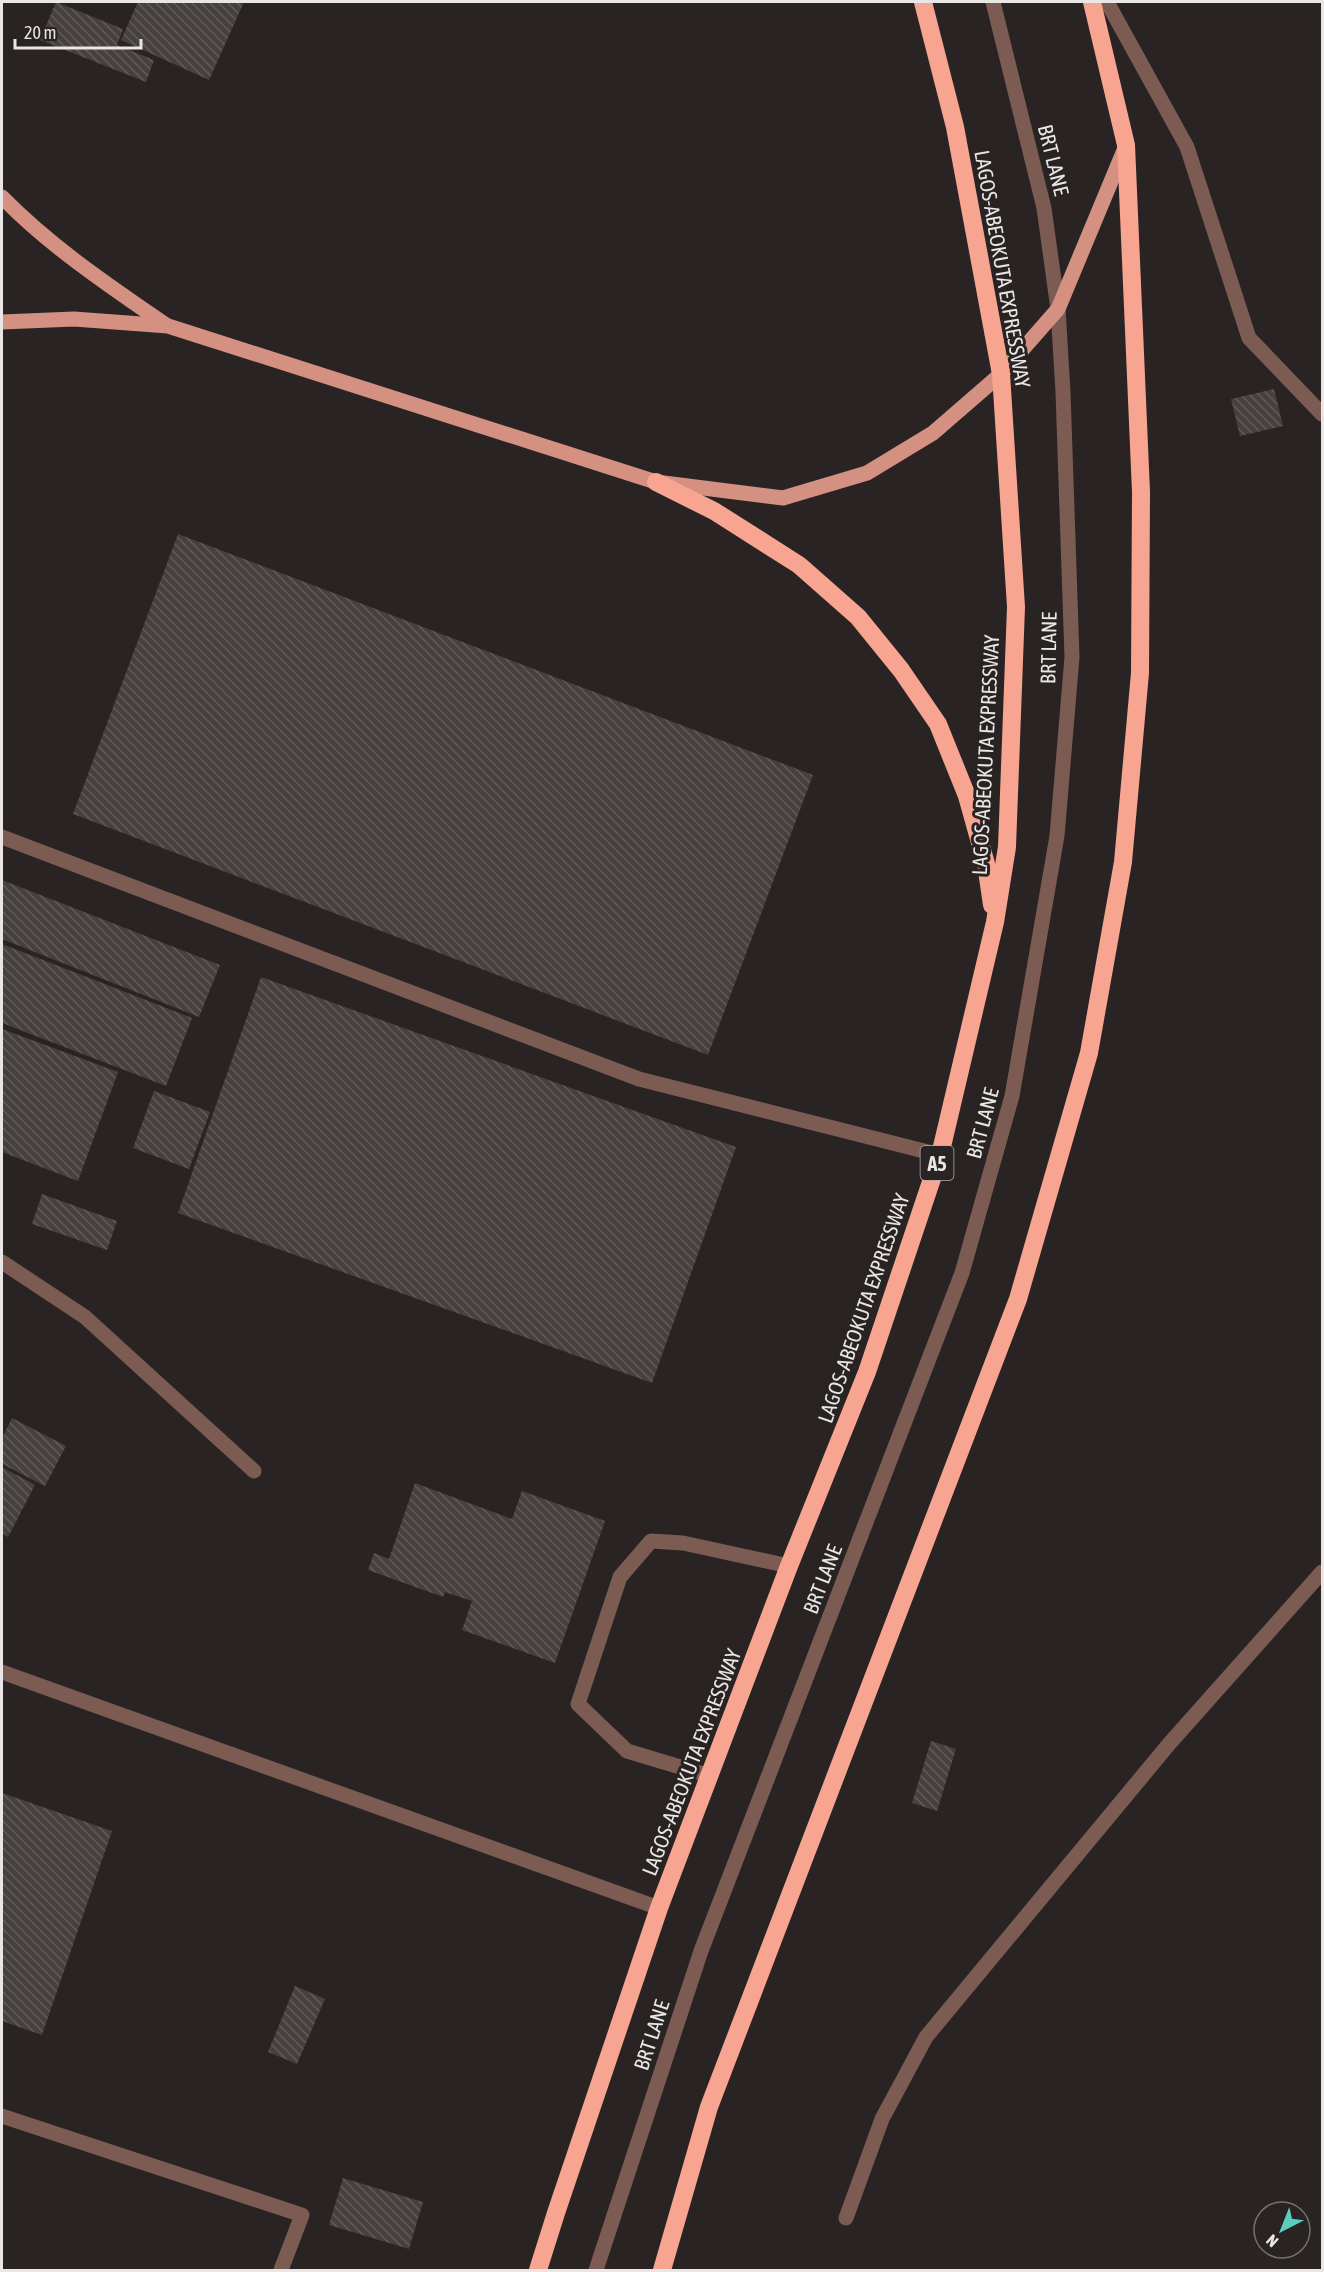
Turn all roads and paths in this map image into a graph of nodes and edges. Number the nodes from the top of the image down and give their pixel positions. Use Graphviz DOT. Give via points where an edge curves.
graph roads {
  1 [pos="923,2"];
  2 [pos="993,2"];
  3 [pos="1092,2"];
  4 [pos="1107,2"];
  5 [pos="1126,145"];
  6 [pos="2,197"];
  7 [pos="1058,309"];
  8 [pos="2,322"];
  9 [pos="168,326"];
  10 [pos="1001,374"];
  11 [pos="1323,414"];
  12 [pos="656,482"];
  13 [pos="2,837"];
  14 [pos="995,922"];
  15 [pos="940,1155"];
  16 [pos="2,1262"];
  17 [pos="254,1471"];
  18 [pos="789,1566"];
  19 [pos="1323,1572"];
  20 [pos="2,1672"];
  21 [pos="710,1776"];
  22 [pos="659,1908"];
  23 [pos="2,2116"];
  24 [pos="846,2218"];
  25 [pos="281,2271"];
  26 [pos="538,2271"];
  27 [pos="596,2271"];
  28 [pos="662,2271"];
  1 -- 10 [label="highway, LAGOS-ABEOKUTA EXPRESSWAY / A5" via="955,127"];
  2 -- 7 [label="street, BRT LANE" via="1044,208"];
  3 -- 5 [label="highway"];
  4 -- 11 [label="street" via="1187,147 1249,338"];
  5 -- 7 [label="main road"];
  5 -- 28 [label="highway" via="1141,492 1140,673 1123,862 1089,1053 1017,1299 709,2107"];
  6 -- 9 [label="main road" via="31,227"];
  7 -- 10 [label="main road"];
  7 -- 27 [label="street, BRT LANE" via="1072,657 1057,836 1012,1096 962,1273 701,1951"];
  8 -- 9 [label="main road" via="74,318"];
  9 -- 12 [label="main road"];
  10 -- 12 [label="main road" via="933,433 867,472 783,498"];
  10 -- 14 [label="highway, LAGOS-ABEOKUTA EXPRESSWAY / A5" via="1016,607 1007,847"];
  12 -- 14 [label="highway" via="714,511 799,565 858,617 901,670 939,724 967,796 986,864"];
  13 -- 15 [label="street" via="639,1079"];
  14 -- 15 [label="highway, LAGOS-ABEOKUTA EXPRESSWAY / A5"];
  15 -- 18 [label="highway, LAGOS-ABEOKUTA EXPRESSWAY / A5" via="867,1372"];
  16 -- 17 [label="street" via="85,1317"];
  18 -- 21 [label="highway, LAGOS-ABEOKUTA EXPRESSWAY / A5"];
  18 -- 21 [label="street" via="682,1543 651,1541 620,1577 578,1704 627,1751"];
  19 -- 24 [label="street" via="1169,1744 926,2037 882,2119"];
  20 -- 22 [label="street"];
  21 -- 22 [label="highway, LAGOS-ABEOKUTA EXPRESSWAY / A5"];
  22 -- 26 [label="highway, LAGOS-ABEOKUTA EXPRESSWAY / A5"];
  23 -- 25 [label="street" via="302,2215"];
}
